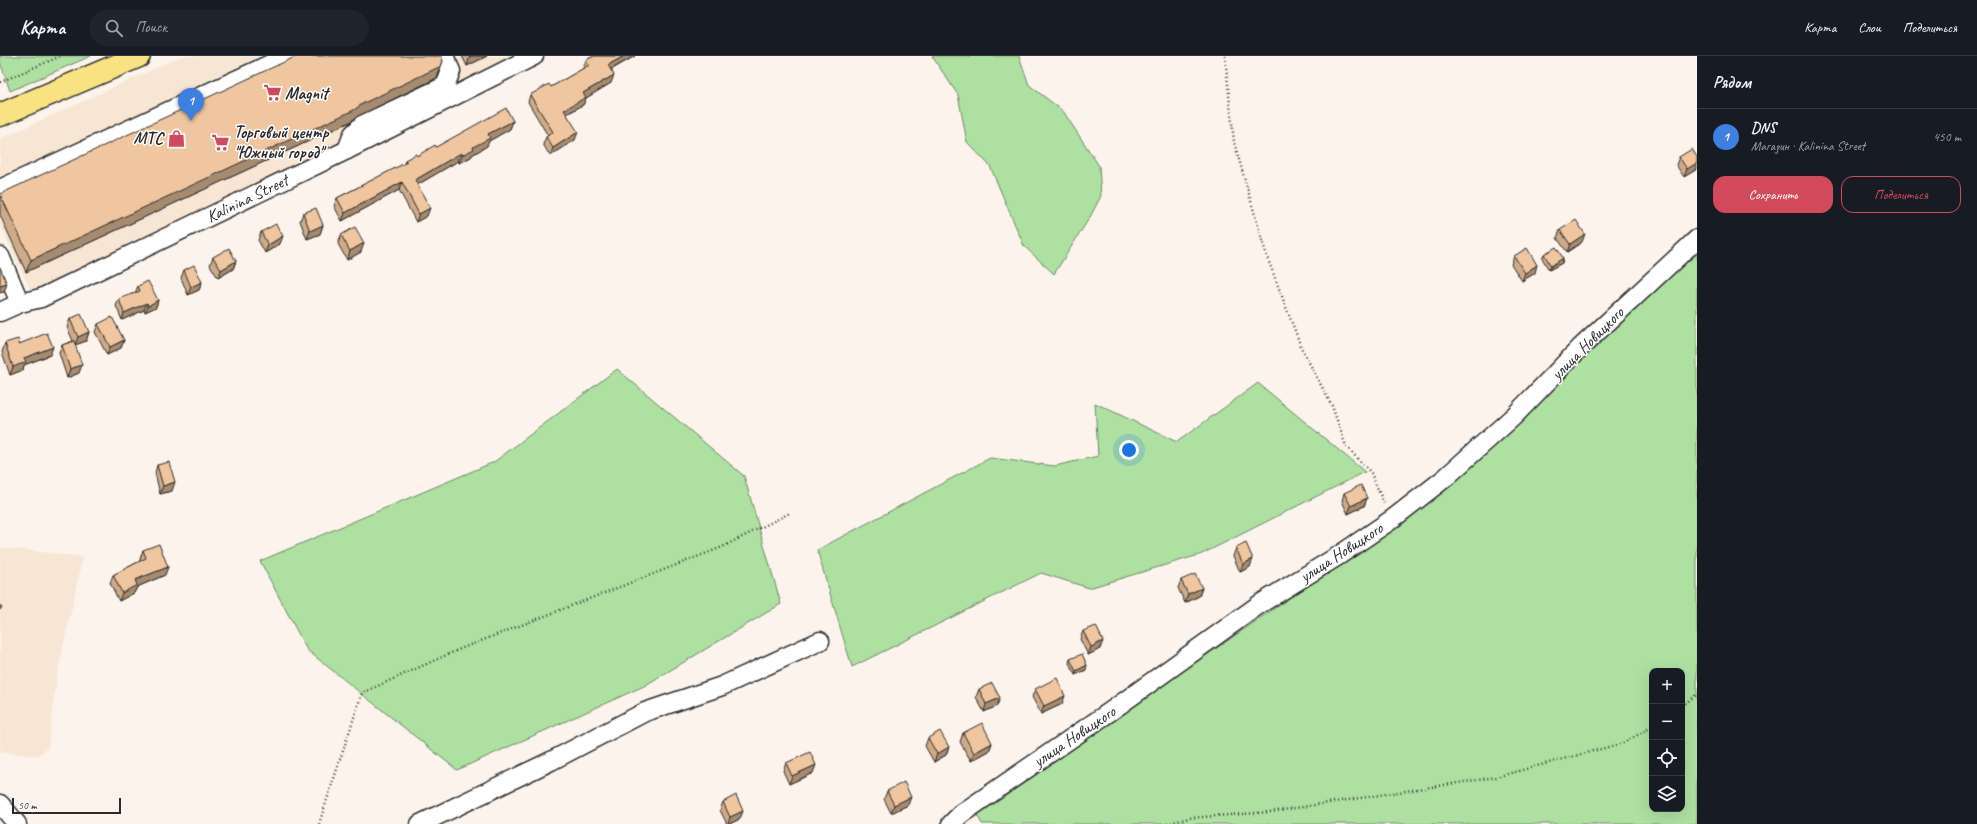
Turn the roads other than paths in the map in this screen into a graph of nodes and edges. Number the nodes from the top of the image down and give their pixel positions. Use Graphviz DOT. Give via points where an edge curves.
graph roads {
  1 [pos="139,56"];
  2 [pos="284,56"];
  3 [pos="444,56"];
  4 [pos="534,56"];
  5 [pos="0,115"];
  6 [pos="347,150"];
  7 [pos="0,189"];
  8 [pos="1697,239"];
  9 [pos="0,256"];
  10 [pos="20,303"];
  11 [pos="0,312"];
  12 [pos="820,641"];
  13 [pos="0,804"];
  14 [pos="17,824"];
  15 [pos="420,824"];
  16 [pos="951,824"];
  1 -- 5 [label="main road"];
  2 -- 7 [label="street"];
  3 -- 6 [label="street" via="451,71 445,86 362,125 353,134"];
  4 -- 6 [label="street, Kalinina Street"];
  6 -- 10 [label="street, Kalinina Street" via="41,298"];
  8 -- 16 [label="street, улица Новицкого" via="1446,478 1338,556 1260,604 968,809"];
  9 -- 10 [label="street"];
  10 -- 11 [label="street, Kalinina Street"];
  12 -- 15 [label="street" via="722,686 645,712"];
  13 -- 14 [label="street"];
}
